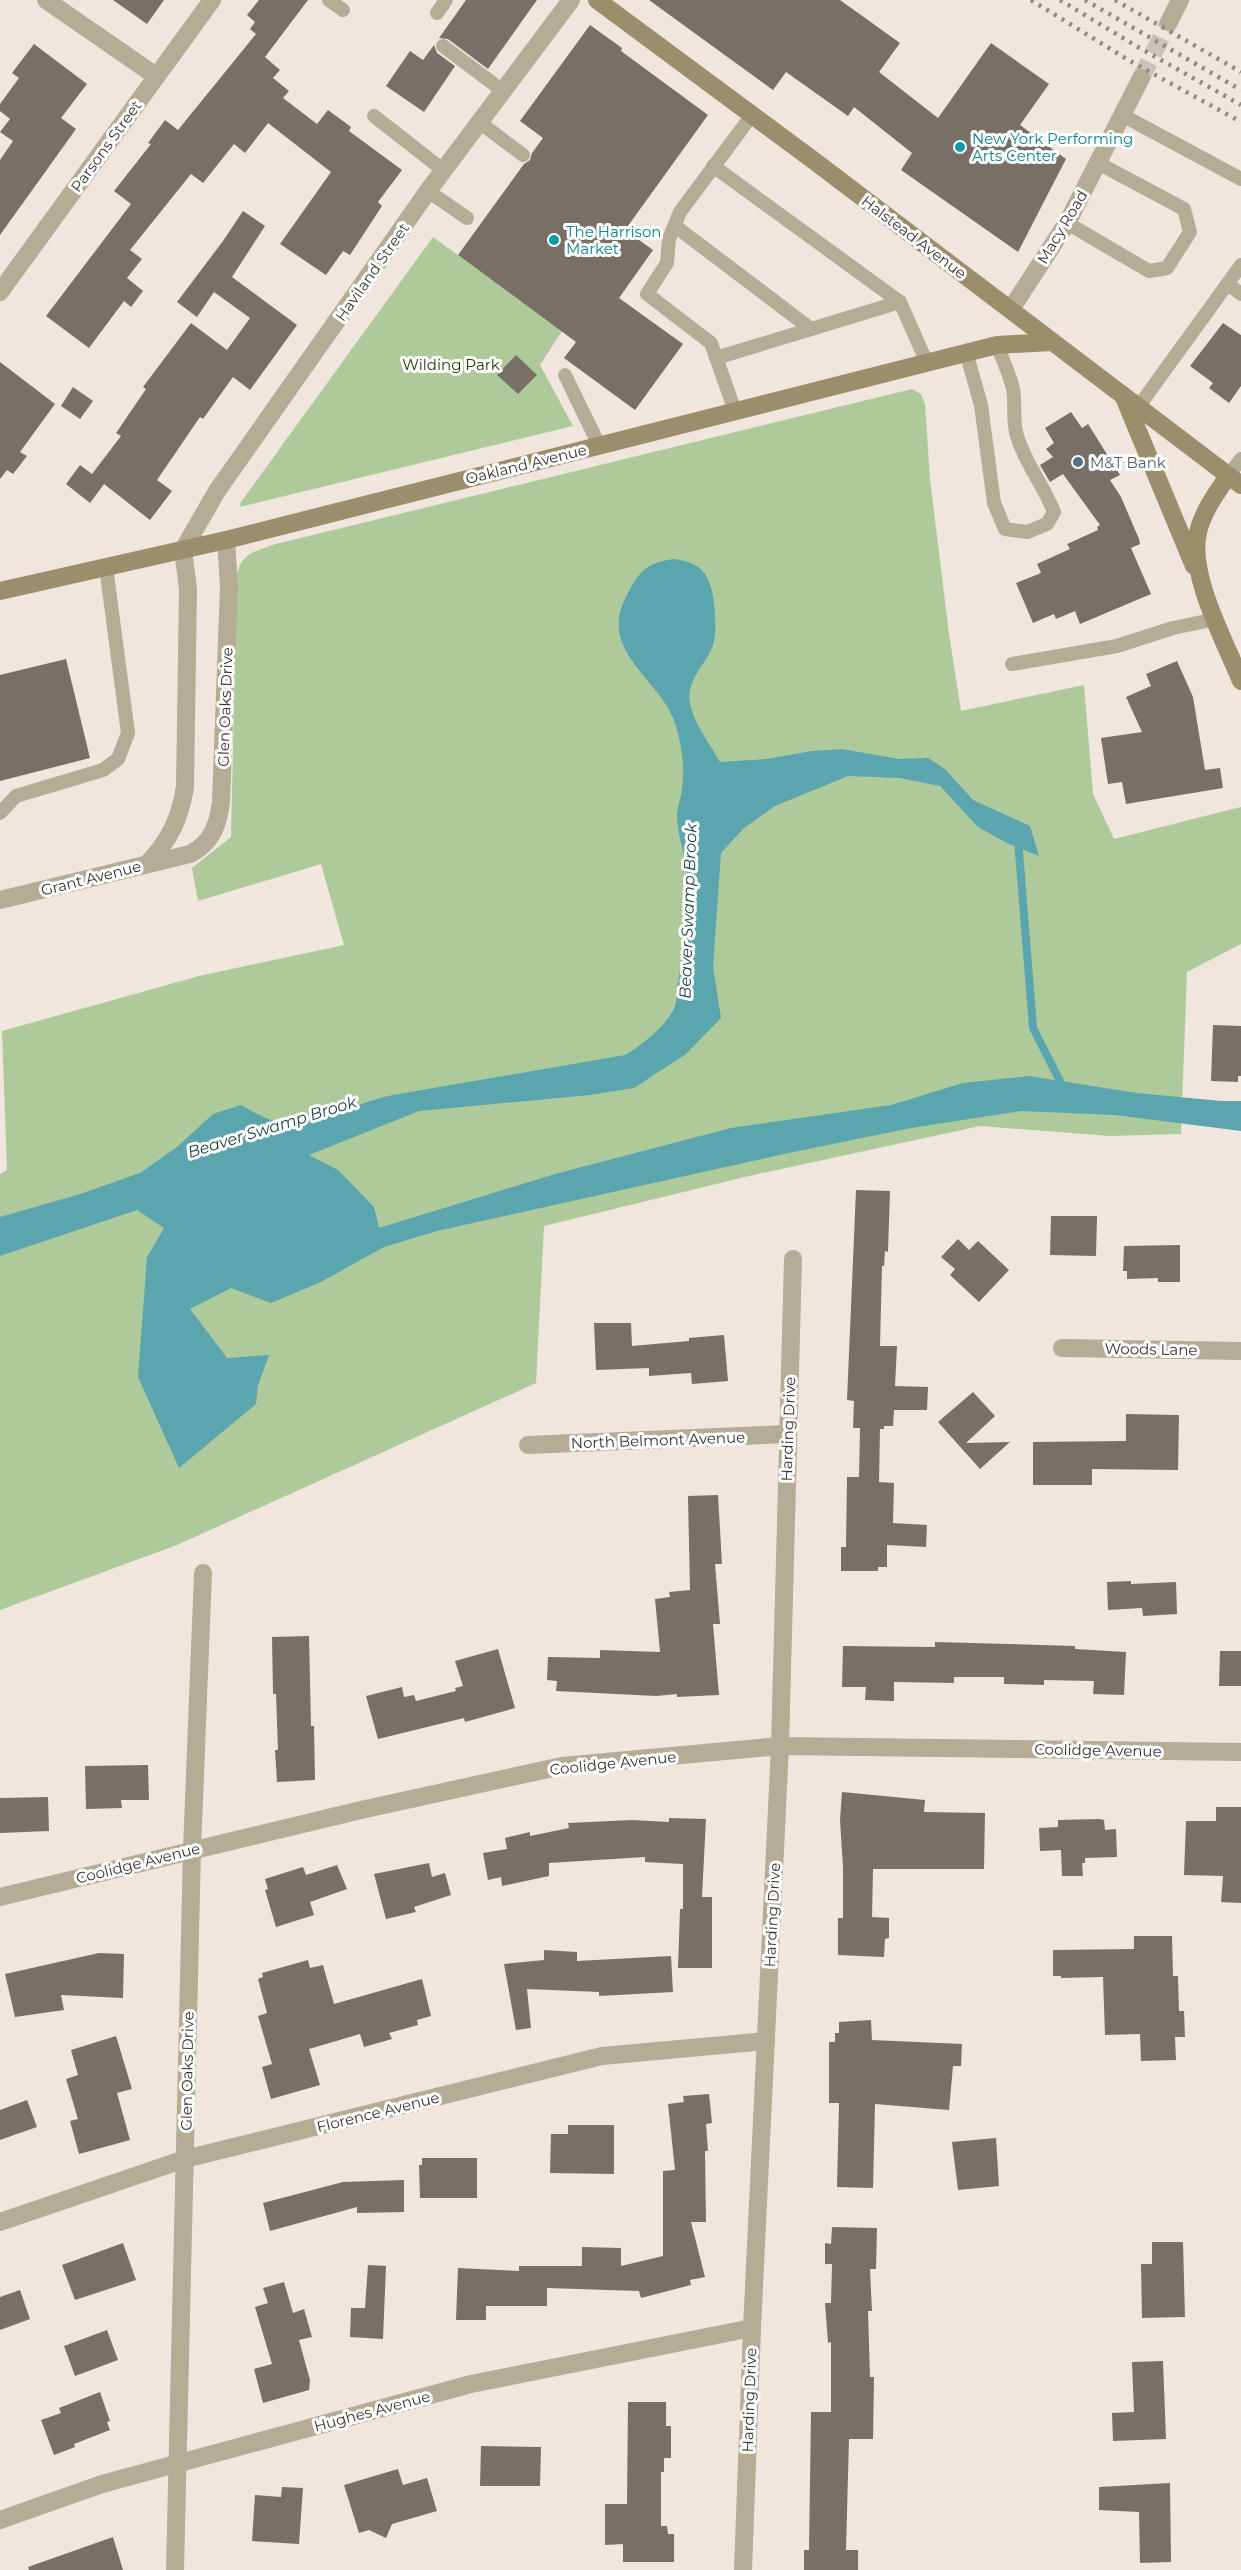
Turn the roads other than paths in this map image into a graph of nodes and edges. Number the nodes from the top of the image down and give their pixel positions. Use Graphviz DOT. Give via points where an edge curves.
graph roads {
  1 [pos="45,0"];
  2 [pos="212,0"];
  3 [pos="329,0"];
  4 [pos="446,0"];
  5 [pos="571,0"];
  6 [pos="597,0"];
  7 [pos="1180,0"];
  8 [pos="343,10"];
  9 [pos="437,13"];
  10 [pos="1168,22"];
  11 [pos="443,46"];
  12 [pos="156,76"];
  13 [pos="1141,78"];
  14 [pos="503,91"];
  15 [pos="752,115"];
  16 [pos="1122,115"];
  17 [pos="374,116"];
  18 [pos="479,122"];
  19 [pos="523,155"];
  20 [pos="1098,163"];
  21 [pos="713,166"];
  22 [pos="443,170"];
  23 [pos="1241,178"];
  24 [pos="428,191"];
  25 [pos="467,218"];
  26 [pos="1067,223"];
  27 [pos="675,226"];
  28 [pos="1241,265"];
  29 [pos="1228,284"];
  30 [pos="0,292"];
  31 [pos="1241,294"];
  32 [pos="900,303"];
  33 [pos="1011,309"];
  34 [pos="811,329"];
  35 [pos="1052,342"];
  36 [pos="997,345"];
  37 [pos="966,352"];
  38 [pos="716,358"];
  39 [pos="927,363"];
  40 [pos="565,375"];
  41 [pos="1122,393"];
  42 [pos="1138,406"];
  43 [pos="735,411"];
  44 [pos="599,445"];
  45 [pos="1241,459"];
  46 [pos="1235,481"];
  47 [pos="226,540"];
  48 [pos="183,550"];
  49 [pos="105,567"];
  50 [pos="1202,584"];
  51 [pos="0,591"];
  52 [pos="1216,619"];
  53 [pos="1012,664"];
  54 [pos="1241,681"];
  55 [pos="0,813"];
  56 [pos="182,855"];
  57 [pos="147,864"];
  58 [pos="0,900"];
  59 [pos="793,1259"];
  60 [pos="1062,1348"];
  61 [pos="1241,1351"];
  62 [pos="787,1434"];
  63 [pos="528,1445"];
  64 [pos="203,1573"];
  65 [pos="780,1746"];
  66 [pos="1241,1752"];
  67 [pos="192,1850"];
  68 [pos="0,1898"];
  69 [pos="766,2041"];
  70 [pos="185,2159"];
  71 [pos="0,2222"];
  72 [pos="752,2328"];
  73 [pos="178,2463"];
  74 [pos="0,2520"];
  75 [pos="175,2570"];
  76 [pos="743,2570"];
  1 -- 12 [label="street"];
  2 -- 12 [label="street, Parsons Street"];
  3 -- 8 [label="lane"];
  4 -- 9 [label="lane"];
  5 -- 14 [label="street, Haviland Street"];
  6 -- 15 [label="street, Halstead Avenue"];
  7 -- 10 [label="street"];
  11 -- 14 [label="lane"];
  12 -- 30 [label="street, Parsons Street"];
  13 -- 16 [label="street, Macy Road"];
  14 -- 18 [label="street, Haviland Street"];
  15 -- 21 [label="lane"];
  15 -- 33 [label="street, Halstead Avenue"];
  16 -- 20 [label="street, Macy Road"];
  16 -- 23 [label="lane"];
  17 -- 22 [label="lane"];
  18 -- 19 [label="lane"];
  18 -- 22 [label="street, Haviland Street"];
  20 -- 26 [label="street, Macy Road"];
  20 -- 26 [label="lane" via="1184,209 1190,232 1167,268 1149,271"];
  21 -- 27 [label="lane" via="680,212"];
  21 -- 32 [label="lane"];
  22 -- 24 [label="street, Haviland Street"];
  24 -- 25 [label="lane"];
  24 -- 48 [label="street, Haviland Street" via="217,491"];
  26 -- 33 [label="street, Macy Road"];
  27 -- 34 [label="lane"];
  27 -- 38 [label="lane" via="669,239 667,263 647,294 711,344"];
  28 -- 29 [label="lane"];
  29 -- 31 [label="lane"];
  29 -- 42 [label="lane"];
  32 -- 34 [label="lane"];
  32 -- 39 [label="lane"];
  33 -- 35 [label="street, Halstead Avenue"];
  34 -- 38 [label="lane"];
  35 -- 36 [label="street, Oakland Avenue"];
  35 -- 41 [label="street, Halstead Avenue"];
  36 -- 37 [label="street, Oakland Avenue"];
  36 -- 37 [label="lane" via="1013,390 1013,421 1018,438 1054,512 1047,524 1027,532 1005,529 994,503 981,405"];
  37 -- 39 [label="street, Oakland Avenue"];
  38 -- 43 [label="lane"];
  39 -- 43 [label="street, Oakland Avenue"];
  40 -- 44 [label="lane"];
  41 -- 42 [label="street, Halstead Avenue"];
  41 -- 50 [label="street"];
  42 -- 46 [label="street, Halstead Avenue"];
  43 -- 44 [label="street, Oakland Avenue"];
  44 -- 47 [label="street, Oakland Avenue"];
  45 -- 46 [label="lane"];
  46 -- 50 [label="street" via="1210,503 1197,536"];
  47 -- 48 [label="street, Oakland Avenue"];
  47 -- 56 [label="street, Glen Oaks Drive" via="229,587 219,818 214,833 201,848"];
  48 -- 49 [label="street, Oakland Avenue"];
  48 -- 57 [label="street" via="188,589 185,788 174,829"];
  49 -- 51 [label="street, Oakland Avenue"];
  49 -- 55 [label="lane" via="128,733 118,759 103,770 16,796"];
  50 -- 52 [label="street"];
  52 -- 53 [label="lane" via="1117,645"];
  52 -- 54 [label="street"];
  56 -- 57 [label="street, Grant Avenue"];
  57 -- 58 [label="street, Grant Avenue"];
  59 -- 62 [label="street, Harding Drive"];
  60 -- 61 [label="street, Woods Lane"];
  62 -- 63 [label="street, North Belmont Avenue"];
  62 -- 65 [label="street, Harding Drive"];
  64 -- 67 [label="street, Glen Oaks Drive"];
  65 -- 66 [label="street, Coolidge Avenue"];
  65 -- 67 [label="street, Coolidge Avenue" via="562,1767"];
  65 -- 69 [label="street, Harding Drive"];
  67 -- 68 [label="street, Coolidge Avenue"];
  67 -- 70 [label="street, Glen Oaks Drive"];
  69 -- 70 [label="street, Florence Avenue" via="602,2056"];
  69 -- 72 [label="street, Harding Drive"];
  70 -- 71 [label="street, Florence Avenue"];
  70 -- 73 [label="street, Glen Oaks Drive"];
  72 -- 73 [label="street, Hughes Avenue" via="471,2384"];
  72 -- 76 [label="street, Harding Drive"];
  73 -- 74 [label="street, Hughes Avenue" via="102,2484"];
  73 -- 75 [label="street, Glen Oaks Drive"];
}
